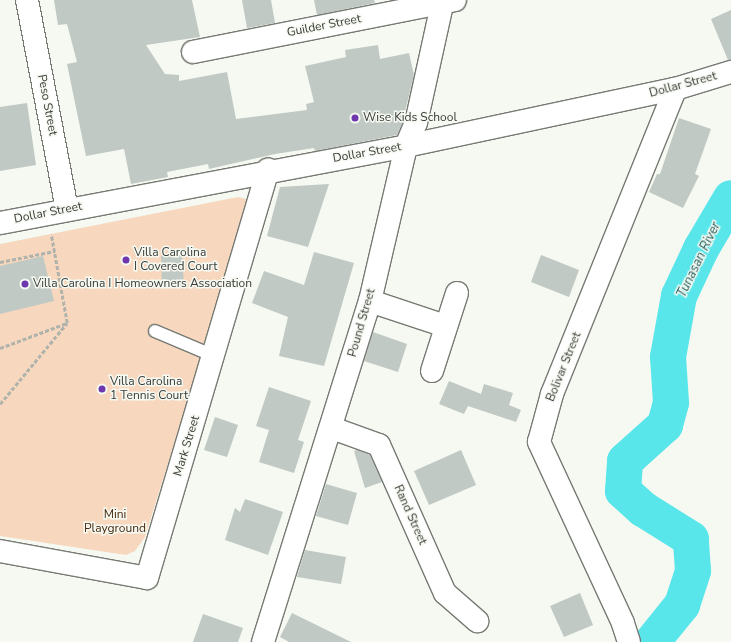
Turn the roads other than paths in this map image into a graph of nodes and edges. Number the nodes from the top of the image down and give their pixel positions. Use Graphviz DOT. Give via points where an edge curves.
graph roads {
  1 [pos="27,0"];
  2 [pos="447,1"];
  3 [pos="192,52"];
  4 [pos="731,72"];
  5 [pos="675,89"];
  6 [pos="406,146"];
  7 [pos="268,170"];
  8 [pos="57,212"];
  9 [pos="0,223"];
  10 [pos="456,293"];
  11 [pos="370,301"];
  12 [pos="445,326"];
  13 [pos="155,331"];
  14 [pos="214,356"];
  15 [pos="432,371"];
  16 [pos="332,428"];
  17 [pos="0,551"];
  18 [pos="477,621"];
  19 [pos="264,642"];
  20 [pos="629,642"];
  1 -- 8 [label="street, Peso Street"];
  2 -- 3 [label="street, Guilder Street"];
  2 -- 6 [label="street, Pound Street" via="416,123"];
  4 -- 5 [label="street, Dollar Street"];
  5 -- 6 [label="street, Dollar Street"];
  5 -- 20 [label="street, Bolivar Street" via="552,394 539,442 623,623"];
  6 -- 7 [label="street, Dollar Street"];
  6 -- 11 [label="street, Pound Street"];
  7 -- 8 [label="street, Dollar Street"];
  7 -- 14 [label="street, Mark Street"];
  8 -- 9 [label="street, Dollar Street"];
  10 -- 12 [label="street"];
  11 -- 12 [label="street"];
  11 -- 16 [label="street, Pound Street"];
  12 -- 15 [label="street"];
  13 -- 14 [label="lane"];
  14 -- 17 [label="street, Mark Street" via="148,578"];
  16 -- 18 [label="street, Rand Street" via="379,445 444,593"];
  16 -- 19 [label="street, Pound Street"];
}
